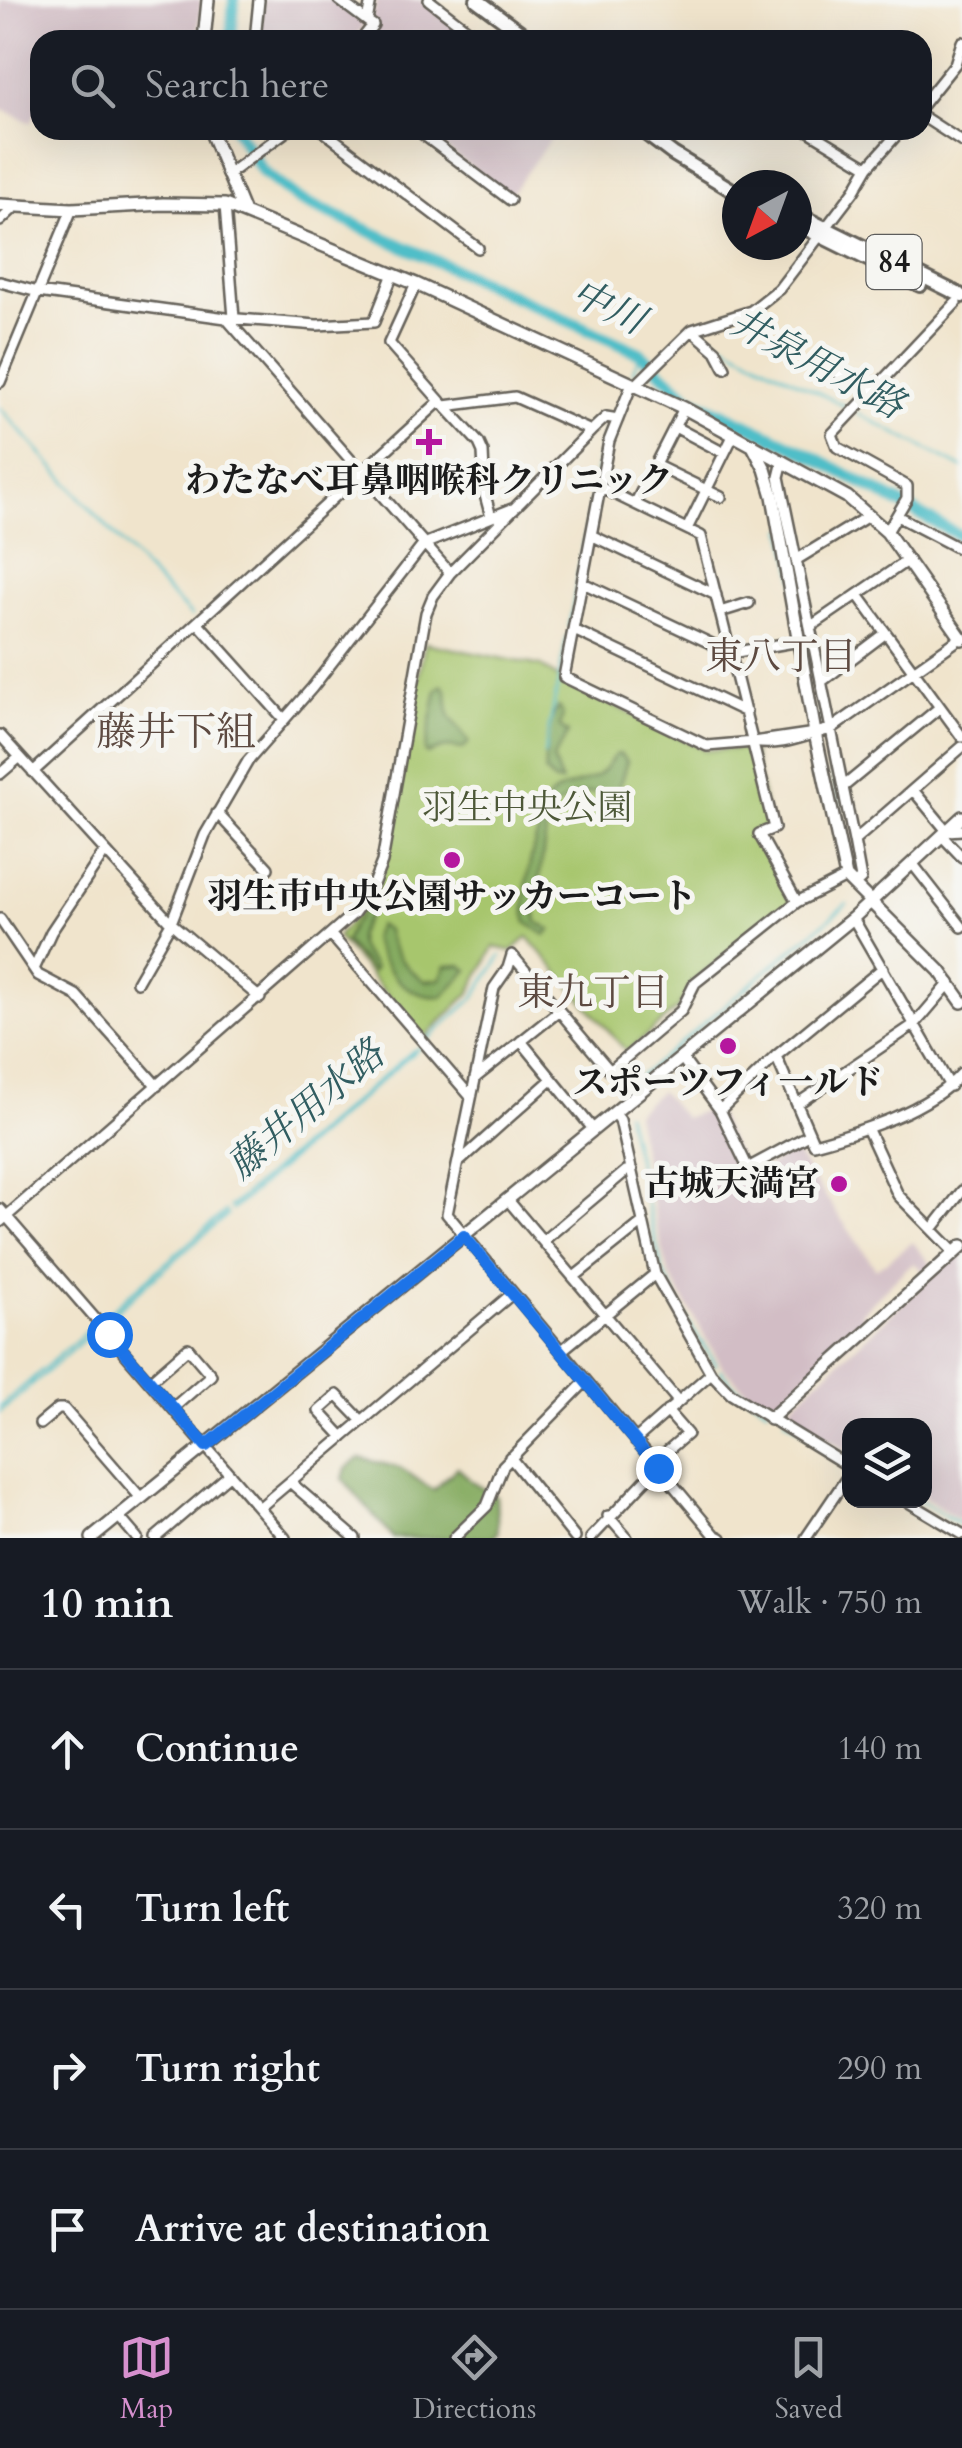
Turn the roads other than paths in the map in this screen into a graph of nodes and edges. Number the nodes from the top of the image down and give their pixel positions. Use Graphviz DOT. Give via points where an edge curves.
graph roads {
  1 [pos="208,0"];
  2 [pos="259,0"];
  3 [pos="339,0"];
  4 [pos="372,0"];
  5 [pos="429,0"];
  6 [pos="477,0"];
  7 [pos="488,0"];
  8 [pos="367,20"];
  9 [pos="205,30"];
  10 [pos="255,30"];
  11 [pos="369,30"];
  12 [pos="468,30"];
  13 [pos="518,30"];
  14 [pos="528,30"];
  15 [pos="962,42"];
  16 [pos="932,93"];
  17 [pos="932,122"];
  18 [pos="215,140"];
  19 [pos="267,140"];
  20 [pos="275,140"];
  21 [pos="335,140"];
  22 [pos="430,140"];
  23 [pos="654,140"];
  24 [pos="666,140"];
  25 [pos="823,140"];
  26 [pos="891,140"];
  27 [pos="962,142"];
  28 [pos="268,145"];
  29 [pos="868,167"];
  30 [pos="231,172"];
  31 [pos="722,176"];
  32 [pos="722,184"];
  33 [pos="510,200"];
  34 [pos="0,205"];
  35 [pos="225,205"];
  36 [pos="16,206"];
  37 [pos="72,208"];
  38 [pos="243,210"];
  39 [pos="0,221"];
  40 [pos="812,224"];
  41 [pos="812,229"];
  42 [pos="823,232"];
  43 [pos="478,248"];
  44 [pos="393,274"];
  45 [pos="0,282"];
  46 [pos="416,284"];
  47 [pos="38,292"];
  48 [pos="961,299"];
  49 [pos="230,318"];
  50 [pos="692,330"];
  51 [pos="820,364"];
  52 [pos="724,368"];
  53 [pos="0,382"];
  54 [pos="634,385"];
  55 [pos="870,391"];
  56 [pos="442,403"];
  57 [pos="684,408"];
  58 [pos="618,418"];
  59 [pos="675,427"];
  60 [pos="591,430"];
  61 [pos="734,434"];
  62 [pos="752,444"];
  63 [pos="724,453"];
  64 [pos="783,461"];
  65 [pos="656,465"];
  66 [pos="360,473"];
  67 [pos="600,487"];
  68 [pos="706,490"];
  69 [pos="721,496"];
  70 [pos="636,504"];
  71 [pos="516,507"];
  72 [pos="898,514"];
  73 [pos="868,516"];
  74 [pos="491,517"];
  75 [pos="687,529"];
  76 [pos="888,532"];
  77 [pos="593,536"];
  78 [pos="424,544"];
  79 [pos="962,550"];
  80 [pos="796,560"];
  81 [pos="908,560"];
  82 [pos="450,572"];
  83 [pos="583,583"];
  84 [pos="716,595"];
  85 [pos="858,595"];
  86 [pos="749,604"];
  87 [pos="720,612"];
  88 [pos="198,623"];
  89 [pos="574,630"];
  90 [pos="805,632"];
  91 [pos="886,633"];
  92 [pos="962,638"];
  93 [pos="731,654"];
  94 [pos="914,671"];
  95 [pos="821,682"];
  96 [pos="939,708"];
  97 [pos="746,712"];
  98 [pos="283,718"];
  99 [pos="831,729"];
  100 [pos="815,733"];
  101 [pos="0,735"];
  102 [pos="962,737"];
  103 [pos="754,742"];
  104 [pos="962,747"];
  105 [pos="20,757"];
  106 [pos="33,772"];
  107 [pos="0,774"];
  108 [pos="842,787"];
  109 [pos="913,790"];
  110 [pos="218,813"];
  111 [pos="962,816"];
  112 [pos="962,830"];
  113 [pos="944,833"];
  114 [pos="854,841"];
  115 [pos="105,851"];
  116 [pos="962,858"];
  117 [pos="912,864"];
  118 [pos="268,868"];
  119 [pos="850,881"];
  120 [pos="798,902"];
  121 [pos="870,903"];
  122 [pos="853,918"];
  123 [pos="0,919"];
  124 [pos="171,924"];
  125 [pos="962,927"];
  126 [pos="331,935"];
  127 [pos="882,968"];
  128 [pos="34,969"];
  129 [pos="137,982"];
  130 [pos="950,983"];
  131 [pos="260,998"];
  132 [pos="962,1002"];
  133 [pos="559,1010"];
  134 [pos="915,1024"];
  135 [pos="521,1041"];
  136 [pos="776,1056"];
  137 [pos="681,1057"];
  138 [pos="962,1073"];
  139 [pos="476,1078"];
  140 [pos="552,1079"];
  141 [pos="157,1086"];
  142 [pos="950,1086"];
  143 [pos="472,1097"];
  144 [pos="797,1104"];
  145 [pos="720,1110"];
  146 [pos="614,1112"];
  147 [pos="594,1129"];
  148 [pos="868,1130"];
  149 [pos="809,1134"];
  150 [pos="458,1163"];
  151 [pos="632,1170"];
  152 [pos="962,1192"];
  153 [pos="507,1199"];
  154 [pos="2,1216"];
  155 [pos="643,1222"];
  156 [pos="933,1228"];
  157 [pos="464,1236"];
  158 [pos="543,1240"];
  159 [pos="959,1250"];
  160 [pos="655,1274"];
  161 [pos="574,1277"];
  162 [pos="513,1293"];
  163 [pos="604,1314"];
  164 [pos="561,1351"];
  165 [pos="711,1373"];
  166 [pos="586,1381"];
  167 [pos="150,1382"];
  168 [pos="678,1402"];
  169 [pos="173,1408"];
  170 [pos="668,1411"];
  171 [pos="770,1419"];
  172 [pos="362,1421"];
  173 [pos="40,1424"];
  174 [pos="343,1437"];
  175 [pos="635,1440"];
  176 [pos="206,1446"];
  177 [pos="510,1458"];
  178 [pos="655,1465"];
  179 [pos="842,1465"];
  180 [pos="230,1474"];
  181 [pos="290,1482"];
  182 [pos="842,1482"];
  183 [pos="141,1498"];
  184 [pos="259,1508"];
  185 [pos="919,1508"];
  186 [pos="608,1516"];
  187 [pos="118,1517"];
  188 [pos="962,1534"];
  189 [pos="92,1538"];
  190 [pos="137,1538"];
  191 [pos="155,1538"];
  192 [pos="286,1538"];
  193 [pos="355,1538"];
  194 [pos="454,1538"];
  195 [pos="575,1538"];
  196 [pos="591,1538"];
  197 [pos="626,1538"];
  198 [pos="721,1538"];
  199 [pos="806,1538"];
  1 -- 9 [label="street"];
  2 -- 10 [label="street"];
  3 -- 8 [label="street"];
  4 -- 8 [label="street"];
  5 -- 12 [label="street"];
  6 -- 13 [label="main road"];
  7 -- 14 [label="main road"];
  8 -- 11 [label="street"];
  15 -- 16 [label="street" via="955,64"];
  17 -- 27 [label="street"];
  18 -- 30 [label="street"];
  19 -- 28 [label="street"];
  20 -- 28 [label="street"];
  21 -- 43 [label="street"];
  22 -- 33 [label="street"];
  23 -- 32 [label="main road"];
  24 -- 31 [label="main road"];
  25 -- 29 [label="street"];
  26 -- 29 [label="street"];
  28 -- 30 [label="street"];
  29 -- 42 [label="street"];
  30 -- 38 [label="street"];
  34 -- 36 [label="street"];
  35 -- 37 [label="street"];
  35 -- 38 [label="street"];
  35 -- 49 [label="street"];
  36 -- 37 [label="street"];
  36 -- 39 [label="street"];
  37 -- 47 [label="street"];
  38 -- 44 [label="street"];
  40 -- 42 [label="main road, 84"];
  41 -- 42 [label="main road, 84"];
  42 -- 48 [label="main road, 84"];
  42 -- 50 [label="street" via="779,289 751,310"];
  44 -- 46 [label="street"];
  44 -- 49 [label="street" via="374,322"];
  45 -- 47 [label="street"];
  46 -- 54 [label="street"];
  46 -- 56 [label="street" via="389,343"];
  47 -- 49 [label="street"];
  47 -- 53 [label="street"];
  48 -- 55 [label="street"];
  49 -- 66 [label="street"];
  50 -- 52 [label="street" via="716,350"];
  50 -- 54 [label="street"];
  51 -- 55 [label="street"];
  54 -- 57 [label="street"];
  54 -- 58 [label="street"];
  55 -- 72 [label="street" via="834,430 834,444 904,484 907,498"];
  56 -- 60 [label="street" via="516,397"];
  56 -- 66 [label="street"];
  56 -- 74 [label="street" via="480,443"];
  57 -- 59 [label="street"];
  57 -- 61 [label="street"];
  58 -- 60 [label="street" via="606,416"];
  58 -- 67 [label="street"];
  59 -- 63 [label="street"];
  59 -- 65 [label="street"];
  60 -- 71 [label="street"];
  61 -- 62 [label="street"];
  61 -- 63 [label="street"];
  62 -- 64 [label="street"];
  62 -- 90 [label="street" via="773,496"];
  63 -- 68 [label="street"];
  64 -- 73 [label="street"];
  64 -- 80 [label="street" via="779,477"];
  65 -- 68 [label="street"];
  65 -- 70 [label="street"];
  66 -- 78 [label="street"];
  66 -- 88 [label="street"];
  67 -- 70 [label="street"];
  67 -- 77 [label="street"];
  68 -- 69 [label="street"];
  68 -- 75 [label="street"];
  70 -- 75 [label="street"];
  71 -- 74 [label="street"];
  71 -- 82 [label="street"];
  72 -- 76 [label="street"];
  72 -- 79 [label="street"];
  73 -- 76 [label="street"];
  73 -- 80 [label="street"];
  74 -- 78 [label="street"];
  75 -- 84 [label="street" via="701,536"];
  76 -- 81 [label="street"];
  77 -- 83 [label="street"];
  77 -- 84 [label="street"];
  78 -- 82 [label="street"];
  78 -- 98 [label="street"];
  80 -- 90 [label="street"];
  81 -- 85 [label="street"];
  81 -- 92 [label="street"];
  82 -- 126 [label="street" via="426,613 382,862 371,889"];
  83 -- 89 [label="street"];
  83 -- 93 [label="street"];
  84 -- 87 [label="street"];
  85 -- 90 [label="street"];
  85 -- 91 [label="street"];
  86 -- 87 [label="street"];
  87 -- 93 [label="street"];
  88 -- 98 [label="street"];
  88 -- 106 [label="street"];
  89 -- 97 [label="street"];
  89 -- 103 [label="street" via="564,677 707,746"];
  90 -- 93 [label="street"];
  90 -- 95 [label="street"];
  90 -- 100 [label="street"];
  91 -- 94 [label="street"];
  91 -- 95 [label="street"];
  92 -- 94 [label="street"];
  93 -- 97 [label="street"];
  94 -- 96 [label="street"];
  94 -- 99 [label="street"];
  95 -- 99 [label="street"];
  96 -- 102 [label="street"];
  96 -- 108 [label="street"];
  97 -- 103 [label="street"];
  98 -- 110 [label="street"];
  99 -- 100 [label="street"];
  99 -- 108 [label="street"];
  100 -- 103 [label="street"];
  100 -- 119 [label="street"];
  101 -- 105 [label="street"];
  103 -- 120 [label="street" via="774,828 759,834"];
  104 -- 109 [label="street"];
  105 -- 106 [label="street"];
  105 -- 107 [label="street"];
  106 -- 115 [label="street"];
  108 -- 114 [label="street"];
  109 -- 113 [label="street"];
  109 -- 114 [label="street"];
  110 -- 118 [label="street"];
  110 -- 124 [label="street"];
  111 -- 113 [label="street"];
  112 -- 113 [label="street"];
  113 -- 116 [label="street"];
  113 -- 117 [label="street"];
  114 -- 119 [label="street" via="861,879"];
  115 -- 124 [label="street"];
  115 -- 128 [label="street"];
  117 -- 121 [label="street"];
  117 -- 125 [label="street"];
  119 -- 120 [label="street"];
  119 -- 121 [label="street"];
  120 -- 133 [label="street" via="695,983 681,1011 610,1071"];
  121 -- 122 [label="street"];
  121 -- 130 [label="street"];
  122 -- 127 [label="street"];
  122 -- 137 [label="street"];
  123 -- 128 [label="street"];
  124 -- 129 [label="street"];
  124 -- 131 [label="street"];
  126 -- 131 [label="street"];
  126 -- 143 [label="street"];
  127 -- 134 [label="street"];
  127 -- 136 [label="street"];
  128 -- 141 [label="street" via="76,995"];
  130 -- 132 [label="street"];
  130 -- 134 [label="street"];
  131 -- 141 [label="street"];
  133 -- 135 [label="street"];
  133 -- 139 [label="street" via="512,955 494,988"];
  134 -- 142 [label="street"];
  134 -- 144 [label="street"];
  135 -- 139 [label="street"];
  135 -- 140 [label="street"];
  136 -- 144 [label="street"];
  136 -- 145 [label="street"];
  137 -- 145 [label="street"];
  137 -- 146 [label="street"];
  138 -- 142 [label="street"];
  139 -- 143 [label="street"];
  140 -- 147 [label="street"];
  140 -- 150 [label="street"];
  141 -- 154 [label="street"];
  142 -- 148 [label="street"];
  143 -- 150 [label="street"];
  144 -- 149 [label="street"];
  145 -- 149 [label="street" via="748,1168"];
  146 -- 147 [label="street"];
  146 -- 151 [label="street"];
  147 -- 153 [label="street"];
  148 -- 149 [label="street" via="814,1144"];
  148 -- 156 [label="street" via="898,1195"];
  150 -- 157 [label="street" via="447,1214"];
  151 -- 155 [label="street"];
  151 -- 158 [label="street"];
  152 -- 156 [label="street"];
  153 -- 157 [label="street"];
  153 -- 158 [label="street"];
  154 -- 167 [label="street"];
  155 -- 160 [label="street"];
  155 -- 161 [label="street"];
  156 -- 159 [label="street"];
  157 -- 162 [label="street"];
  157 -- 176 [label="street"];
  158 -- 161 [label="street"];
  159 -- 171 [label="street"];
  160 -- 163 [label="street"];
  160 -- 165 [label="street"];
  161 -- 163 [label="street"];
  162 -- 164 [label="street"];
  162 -- 172 [label="street"];
  163 -- 164 [label="street"];
  163 -- 168 [label="street"];
  164 -- 166 [label="street"];
  165 -- 168 [label="street"];
  165 -- 171 [label="street"];
  166 -- 175 [label="street"];
  166 -- 177 [label="street"];
  167 -- 169 [label="street"];
  167 -- 169 [label="street" via="188,1348 211,1375"];
  168 -- 170 [label="street"];
  169 -- 176 [label="street"];
  170 -- 175 [label="street"];
  170 -- 178 [label="street" via="687,1434"];
  171 -- 179 [label="street"];
  172 -- 174 [label="street"];
  172 -- 174 [label="street" via="337,1394 318,1411"];
  173 -- 183 [label="street" via="64,1409"];
  174 -- 181 [label="street"];
  175 -- 178 [label="street"];
  176 -- 180 [label="street"];
  176 -- 183 [label="street"];
  177 -- 194 [label="street" via="487,1506"];
  177 -- 195 [label="street"];
  178 -- 186 [label="street"];
  178 -- 198 [label="street"];
  180 -- 184 [label="street"];
  180 -- 191 [label="street"];
  181 -- 184 [label="street"];
  181 -- 193 [label="street"];
  182 -- 199 [label="street"];
  183 -- 187 [label="street"];
  184 -- 192 [label="street"];
  185 -- 188 [label="street"];
  186 -- 196 [label="street"];
  186 -- 197 [label="street"];
  187 -- 189 [label="street"];
  187 -- 190 [label="street"];
}
